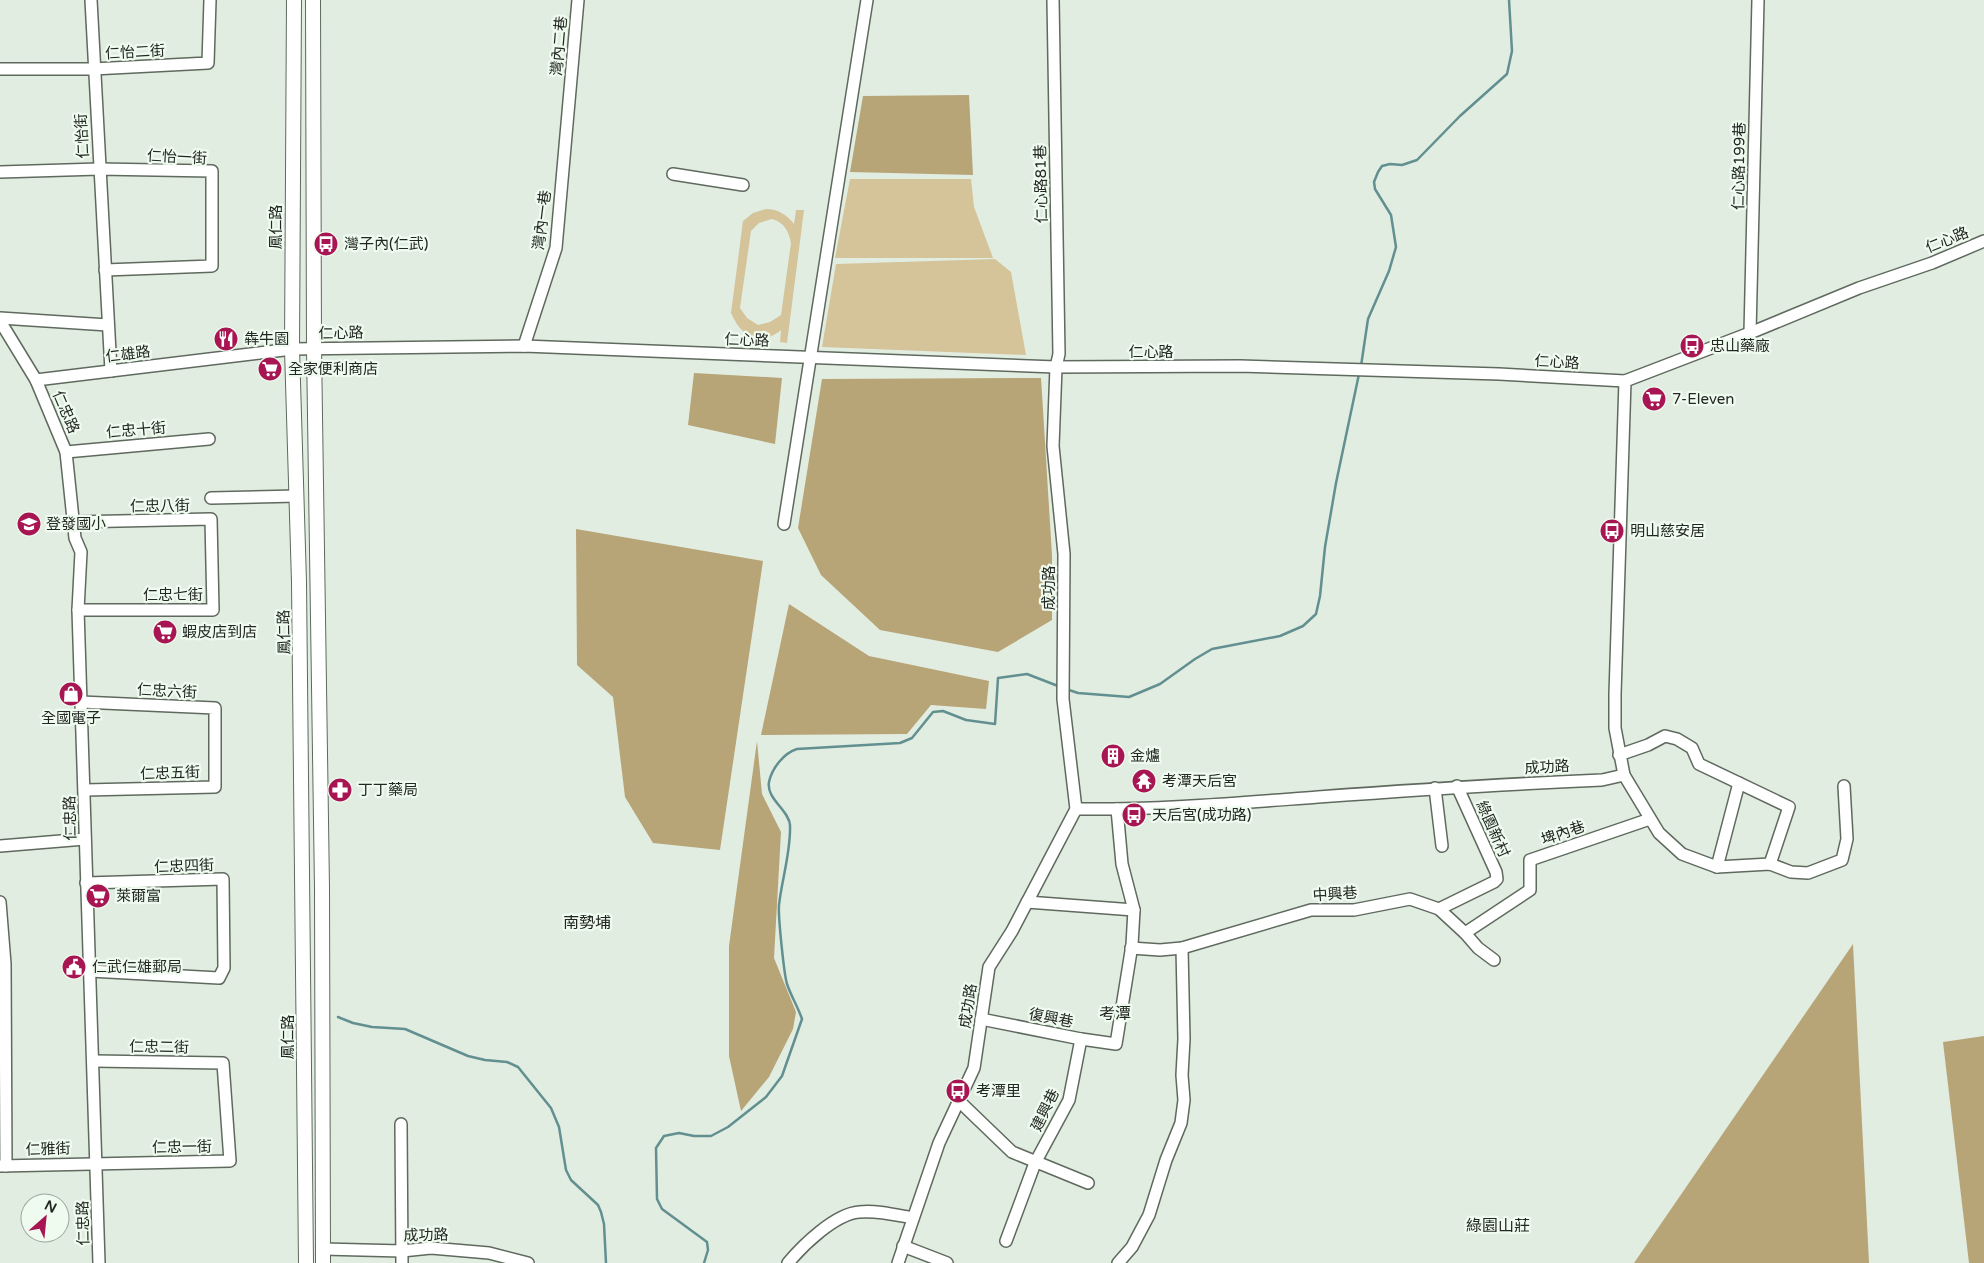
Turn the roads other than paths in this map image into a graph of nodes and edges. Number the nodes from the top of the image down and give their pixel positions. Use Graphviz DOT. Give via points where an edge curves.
graph roads {
  1 [pos="91,0"];
  2 [pos="210,0"];
  3 [pos="294,0"];
  4 [pos="313,0"];
  5 [pos="578,0"];
  6 [pos="867,0"];
  7 [pos="1052,0"];
  8 [pos="1758,0"];
  9 [pos="0,69"];
  10 [pos="93,70"];
  11 [pos="570,94"];
  12 [pos="99,169"];
  13 [pos="0,172"];
  14 [pos="673,174"];
  15 [pos="743,185"];
  16 [pos="1984,241"];
  17 [pos="105,270"];
  18 [pos="0,319"];
  19 [pos="108,325"];
  20 [pos="1750,333"];
  21 [pos="524,346"];
  22 [pos="314,348"];
  23 [pos="292,349"];
  24 [pos="811,357"];
  25 [pos="1056,367"];
  26 [pos="111,371"];
  27 [pos="36,380"];
  28 [pos="1625,381"];
  29 [pos="209,439"];
  30 [pos="66,452"];
  31 [pos="297,496"];
  32 [pos="211,498"];
  33 [pos="74,522"];
  34 [pos="784,524"];
  35 [pos="213,556"];
  36 [pos="78,610"];
  37 [pos="81,702"];
  38 [pos="215,745"];
  39 [pos="1619,755"];
  40 [pos="1624,776"];
  41 [pos="1739,783"];
  42 [pos="1457,786"];
  43 [pos="1844,786"];
  44 [pos="1435,788"];
  45 [pos="85,790"];
  46 [pos="1076,809"];
  47 [pos="1117,809"];
  48 [pos="1650,819"];
  49 [pos="85,839"];
  50 [pos="0,846"];
  51 [pos="1442,846"];
  52 [pos="1770,864"];
  53 [pos="1717,867"];
  54 [pos="86,883"];
  55 [pos="0,902"];
  56 [pos="1027,902"];
  57 [pos="1438,909"];
  58 [pos="1134,910"];
  59 [pos="1466,932"];
  60 [pos="1131,948"];
  61 [pos="1182,948"];
  62 [pos="1494,960"];
  63 [pos="2,965"];
  64 [pos="90,972"];
  65 [pos="981,1019"];
  66 [pos="1081,1039"];
  67 [pos="94,1061"];
  68 [pos="223,1063"];
  69 [pos="3,1065"];
  70 [pos="960,1101"];
  71 [pos="401,1124"];
  72 [pos="1035,1162"];
  73 [pos="97,1163"];
  74 [pos="3,1166"];
  75 [pos="1088,1183"];
  76 [pos="913,1218"];
  77 [pos="1006,1241"];
  78 [pos="903,1246"];
  79 [pos="402,1251"];
  80 [pos="323,1256"];
  81 [pos="99,1263"];
  82 [pos="306,1263"];
  83 [pos="402,1263"];
  84 [pos="528,1263"];
  85 [pos="788,1263"];
  86 [pos="898,1263"];
  87 [pos="947,1263"];
  88 [pos="1118,1263"];
  1 -- 10 [label="street, 仁怡街"];
  2 -- 10 [label="street, 仁怡二街" via="208,63"];
  3 -- 23 [label="main road, 鳳仁路"];
  4 -- 22 [label="main road"];
  5 -- 11 [label="street, 灣內二巷"];
  6 -- 24 [label="street"];
  7 -- 25 [label="street, 仁心路81巷" via="1059,354"];
  8 -- 20 [label="street, 仁心路199巷"];
  9 -- 10 [label="street, 仁怡二街"];
  10 -- 12 [label="street, 仁怡街"];
  11 -- 21 [label="street, 灣內一巷" via="556,248"];
  12 -- 13 [label="street, 仁怡一街"];
  12 -- 17 [label="street, 仁怡街"];
  12 -- 17 [label="street, 仁怡一街" via="212,171 212,266"];
  14 -- 15 [label="street"];
  16 -- 20 [label="street, 仁心路"];
  17 -- 19 [label="street, 仁怡街"];
  18 -- 19 [label="street"];
  18 -- 27 [label="street"];
  19 -- 26 [label="street, 仁怡街"];
  20 -- 28 [label="street, 仁心路"];
  21 -- 22 [label="street, 仁心路"];
  21 -- 24 [label="street, 仁心路"];
  22 -- 23 [label="street, 仁心路"];
  22 -- 80 [label="main road" via="322,888"];
  23 -- 26 [label="street, 仁雄路"];
  23 -- 31 [label="main road, 鳳仁路"];
  24 -- 25 [label="street, 仁心路"];
  24 -- 34 [label="street"];
  25 -- 28 [label="street, 仁心路" via="1240,366"];
  25 -- 46 [label="street, 成功路" via="1053,446 1064,554 1063,699"];
  26 -- 27 [label="street, 仁雄路"];
  27 -- 30 [label="street, 仁忠路"];
  28 -- 39 [label="street" via="1615,694"];
  29 -- 30 [label="street, 仁忠十街"];
  30 -- 33 [label="street, 仁忠路"];
  31 -- 32 [label="street"];
  31 -- 82 [label="main road, 鳳仁路"];
  33 -- 35 [label="street, 仁忠八街" via="211,520"];
  33 -- 36 [label="street, 仁忠路" via="74,538 81,552"];
  35 -- 36 [label="street, 仁忠七街" via="213,610"];
  36 -- 37 [label="street, 仁忠路"];
  37 -- 38 [label="street, 仁忠六街" via="215,708"];
  37 -- 45 [label="street, 仁忠路"];
  38 -- 45 [label="street, 仁忠五街" via="215,787"];
  39 -- 40 [label="street"];
  39 -- 41 [label="street" via="1665,736 1692,748 1699,764"];
  40 -- 42 [label="street, 成功路" via="1602,780"];
  40 -- 48 [label="street"];
  41 -- 52 [label="street" via="1789,807"];
  41 -- 53 [label="street"];
  42 -- 44 [label="street, 成功路"];
  42 -- 57 [label="street, 綠園新村" via="1497,879"];
  43 -- 52 [label="street" via="1847,839 1842,860 1808,873 1791,872"];
  44 -- 47 [label="street, 成功路"];
  44 -- 51 [label="street"];
  45 -- 49 [label="street, 仁忠路"];
  46 -- 47 [label="street, 成功路"];
  46 -- 56 [label="street, 成功路"];
  47 -- 58 [label="street" via="1122,864"];
  48 -- 53 [label="street" via="1659,833 1682,854"];
  48 -- 59 [label="street, 埤內巷" via="1530,860 1530,890"];
  49 -- 50 [label="street"];
  49 -- 54 [label="street, 仁忠路"];
  52 -- 53 [label="street"];
  54 -- 64 [label="street, 仁忠路"];
  54 -- 64 [label="street, 仁忠四街" via="224,879 224,968 219,978"];
  55 -- 63 [label="street"];
  56 -- 58 [label="street"];
  56 -- 65 [label="street, 成功路" via="989,968"];
  57 -- 59 [label="street, 中興巷"];
  57 -- 61 [label="street, 中興巷" via="1410,899 1354,910 1311,910"];
  58 -- 60 [label="street"];
  59 -- 62 [label="street, 中興巷" via="1478,948"];
  60 -- 61 [label="street, 中興巷"];
  60 -- 66 [label="street, 復興巷" via="1116,1044"];
  61 -- 88 [label="street" via="1184,1100 1180,1123 1149,1215 1132,1246"];
  63 -- 69 [label="street"];
  64 -- 67 [label="street, 仁忠路"];
  65 -- 66 [label="street, 復興巷"];
  65 -- 70 [label="street, 成功路" via="974,1068"];
  66 -- 72 [label="street, 建興巷" via="1069,1100"];
  67 -- 68 [label="street, 仁忠二街"];
  67 -- 73 [label="street, 仁忠路"];
  68 -- 73 [label="street, 仁忠一街" via="230,1161"];
  69 -- 74 [label="street"];
  70 -- 72 [label="street" via="1012,1152"];
  70 -- 76 [label="street, 成功路" via="939,1143"];
  71 -- 79 [label="street"];
  72 -- 75 [label="street"];
  72 -- 77 [label="street, 建興巷"];
  73 -- 74 [label="street, 仁雅街"];
  73 -- 81 [label="street, 仁忠路"];
  76 -- 78 [label="street, 成功路"];
  76 -- 85 [label="street" via="858,1212 842,1217 801,1247"];
  78 -- 86 [label="street, 成功路"];
  78 -- 87 [label="street"];
  79 -- 80 [label="street, 成功路"];
  79 -- 83 [label="street"];
  79 -- 84 [label="street, 成功路" via="431,1248 489,1253"];
}
